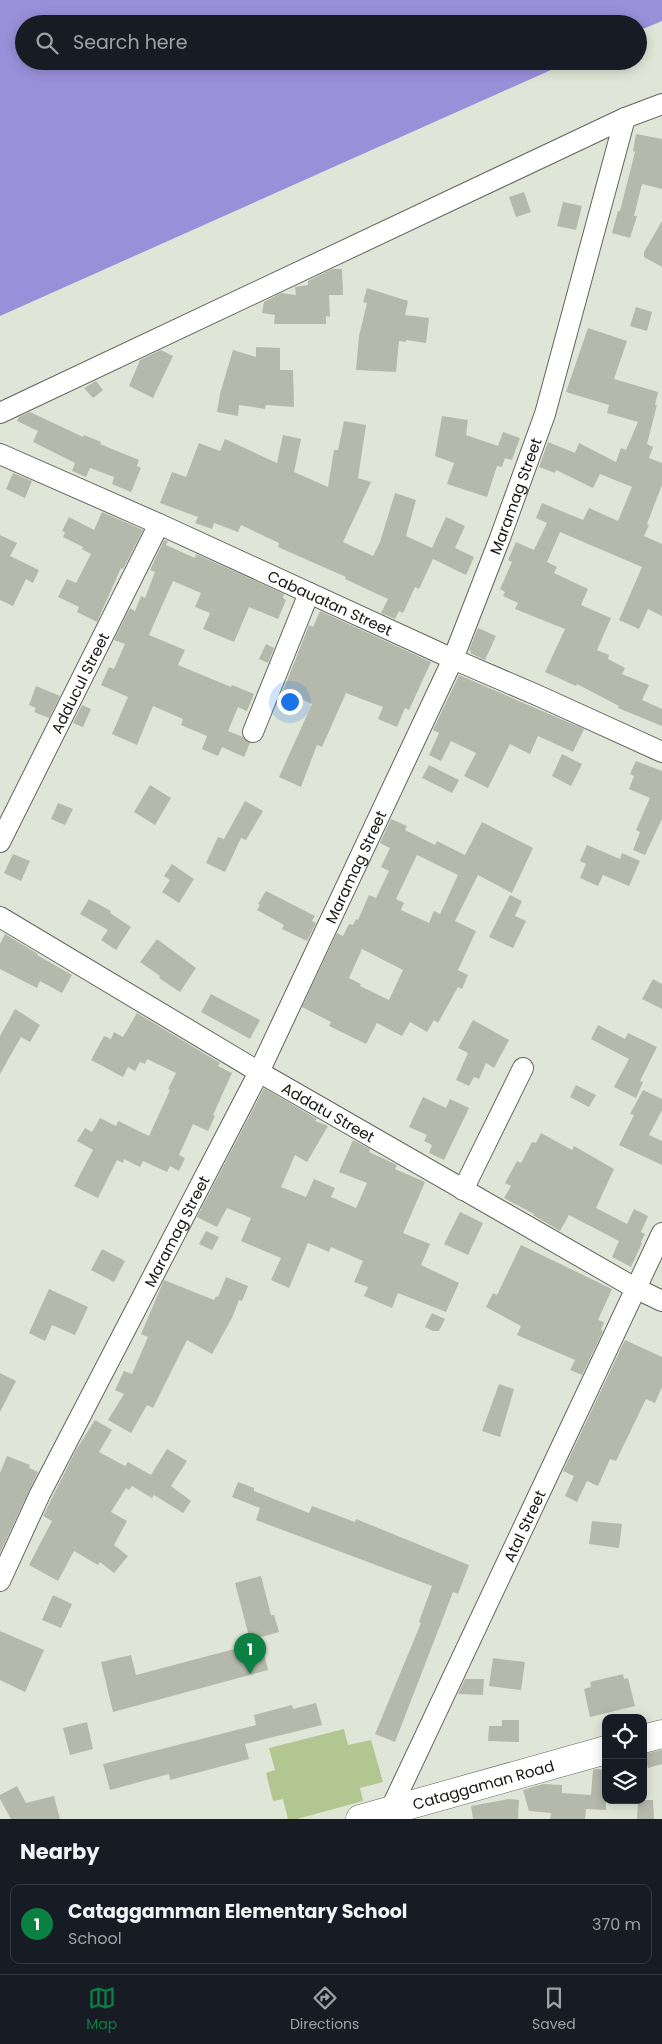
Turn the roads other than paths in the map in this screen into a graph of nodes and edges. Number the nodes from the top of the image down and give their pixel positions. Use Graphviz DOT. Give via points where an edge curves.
graph roads {
  1 [pos="662,104"];
  2 [pos="625,118"];
  3 [pos="0,413"];
  4 [pos="0,454"];
  5 [pos="159,524"];
  6 [pos="309,593"];
  7 [pos="453,660"];
  8 [pos="253,732"];
  9 [pos="662,752"];
  10 [pos="0,842"];
  11 [pos="0,917"];
  12 [pos="523,1068"];
  13 [pos="259,1072"];
  14 [pos="462,1190"];
  15 [pos="662,1232"];
  16 [pos="634,1288"];
  17 [pos="662,1301"];
  18 [pos="0,1581"];
  19 [pos="662,1734"];
  20 [pos="647,1739"];
  21 [pos="602,1751"];
  22 [pos="387,1815"];
  23 [pos="360,1819"];
  1 -- 2 [label="street"];
  2 -- 3 [label="street"];
  2 -- 7 [label="street, Maramag Street" via="544,414"];
  4 -- 5 [label="street, Cabauatan Street"];
  5 -- 6 [label="street, Cabauatan Street"];
  5 -- 10 [label="street, Adducul Street"];
  6 -- 7 [label="street, Cabauatan Street"];
  6 -- 8 [label="street"];
  7 -- 9 [label="street, Cabauatan Street"];
  7 -- 13 [label="street, Maramag Street"];
  11 -- 13 [label="street, Addatu Street"];
  12 -- 14 [label="street"];
  13 -- 14 [label="street, Addatu Street"];
  13 -- 18 [label="street, Maramag Street" via="40,1494"];
  14 -- 16 [label="street, Addatu Street"];
  15 -- 16 [label="street, Atal Street"];
  16 -- 17 [label="street, Addatu Street"];
  16 -- 22 [label="street, Atal Street"];
  19 -- 20 [label="street"];
  21 -- 22 [label="street, Cataggaman Road"];
  22 -- 23 [label="street, Cataggaman Road"];
}
